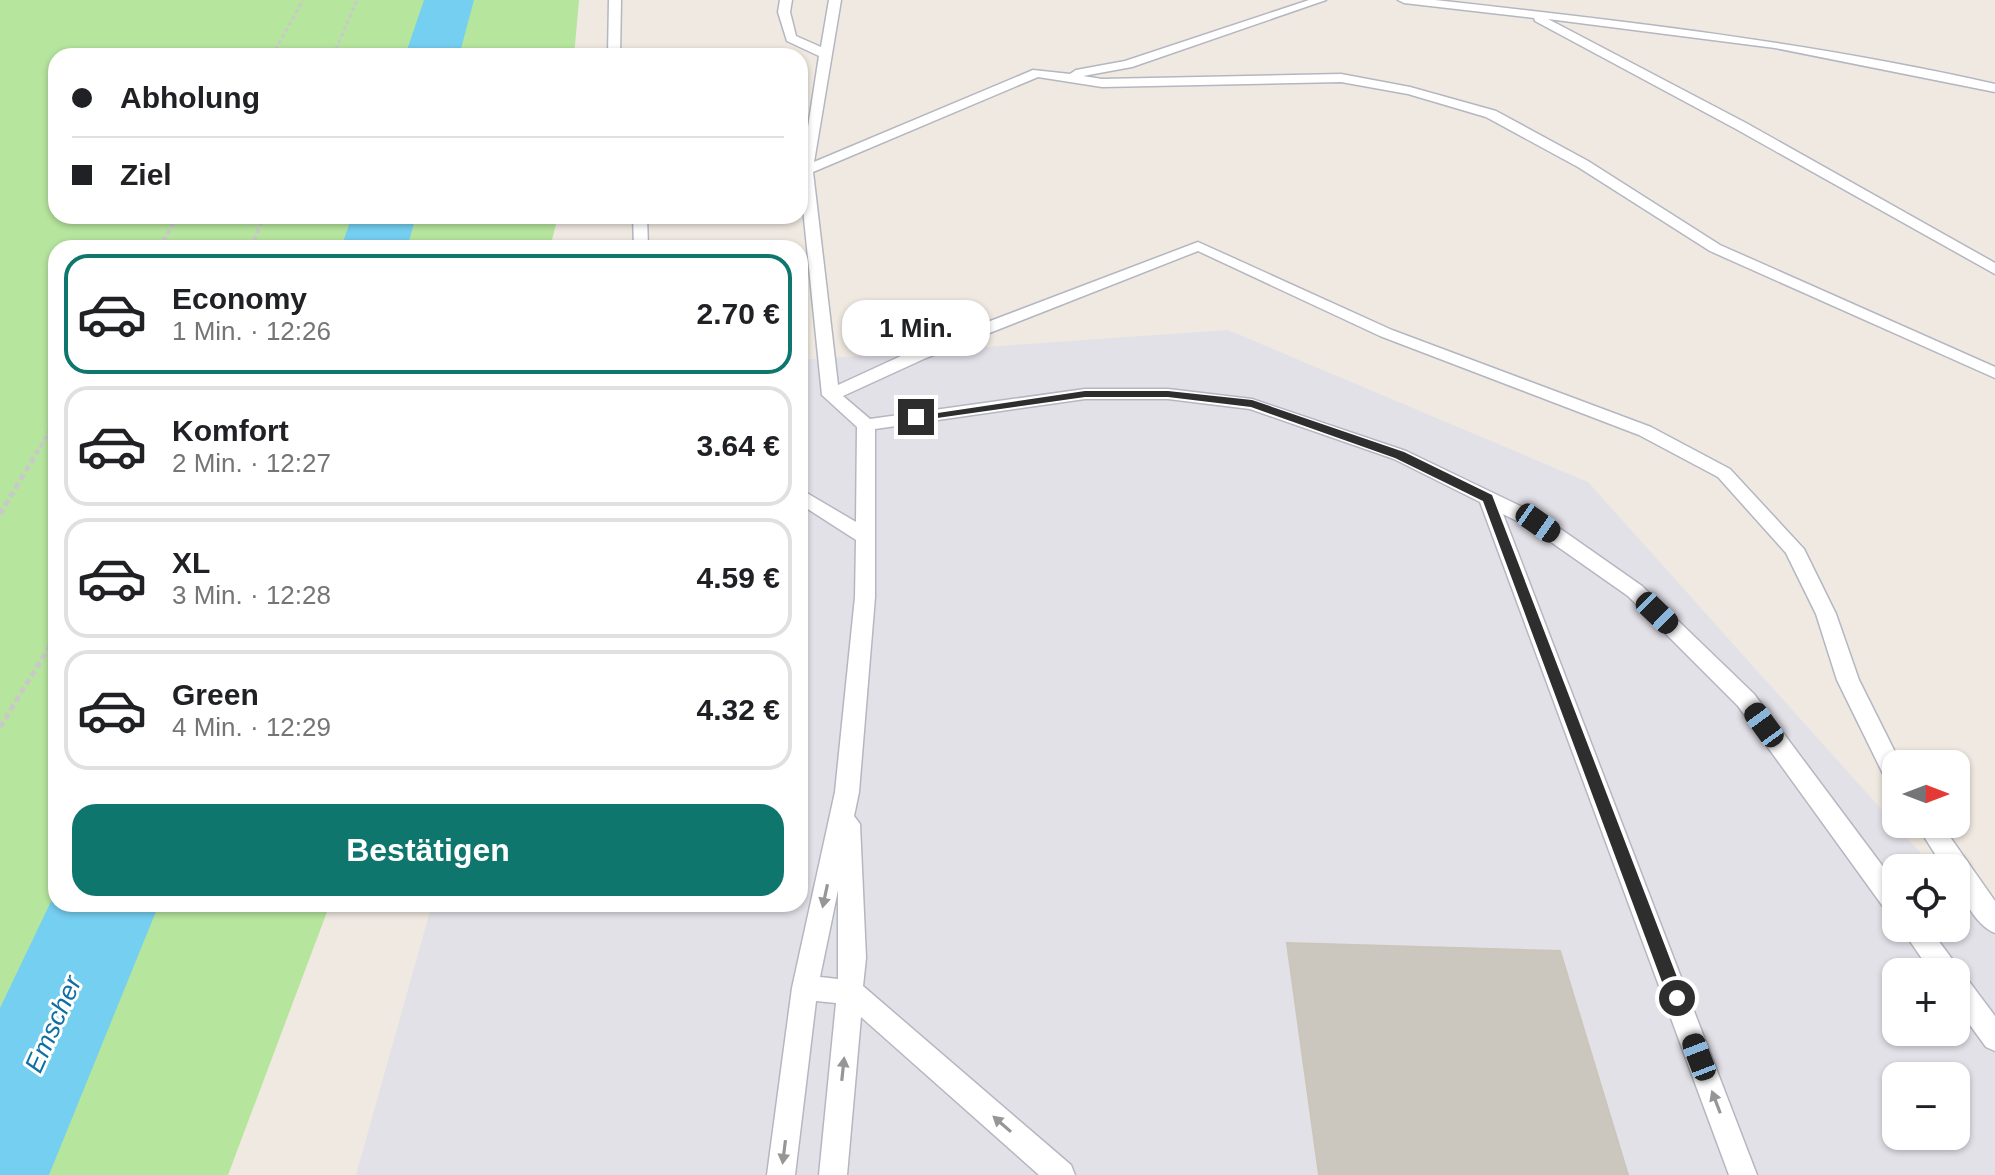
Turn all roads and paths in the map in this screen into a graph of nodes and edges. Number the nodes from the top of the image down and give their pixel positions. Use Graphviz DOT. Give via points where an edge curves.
graph roads {
  1 [pos="303,0"];
  2 [pos="357,0"];
  3 [pos="615,0"];
  4 [pos="786,0"];
  5 [pos="835,0"];
  6 [pos="1320,0"];
  7 [pos="1404,0"];
  8 [pos="1530,14"];
  9 [pos="276,48"];
  10 [pos="336,48"];
  11 [pos="614,48"];
  12 [pos="826,54"];
  13 [pos="1061,77"];
  14 [pos="1995,88"];
  15 [pos="808,158"];
  16 [pos="808,169"];
  17 [pos="808,188"];
  18 [pos="1995,269"];
  19 [pos="1995,373"];
  20 [pos="831,395"];
  21 [pos="866,425"];
  22 [pos="48,433"];
  23 [pos="1488,498"];
  24 [pos="808,500"];
  25 [pos="0,514"];
  26 [pos="864,536"];
  27 [pos="48,649"];
  28 [pos="0,727"];
  29 [pos="1883,750"];
  30 [pos="847,792"];
  31 [pos="1938,838"];
  32 [pos="1882,885"];
  33 [pos="1995,922"];
  34 [pos="805,988"];
  35 [pos="851,992"];
  36 [pos="1970,1004"];
  37 [pos="1995,1038"];
  38 [pos="781,1175"];
  39 [pos="833,1175"];
  40 [pos="1061,1175"];
  41 [pos="1743,1175"];
  1 -- 9 [label="path"];
  2 -- 10 [label="path"];
  3 -- 11 [label="lane"];
  4 -- 12 [label="lane" via="791,38"];
  5 -- 12 [label="lane"];
  6 -- 13 [label="lane" via="1128,64"];
  7 -- 8 [label="lane"];
  8 -- 14 [label="lane" via="1908,66"];
  8 -- 18 [label="lane"];
  12 -- 15 [label="lane"];
  13 -- 16 [label="lane" via="1037,73"];
  13 -- 19 [label="lane" via="1102,83 1341,78 1491,114 1583,164 1715,248"];
  17 -- 20 [label="lane"];
  20 -- 21 [label="lane"];
  20 -- 29 [label="lane" via="934,348 1198,246 1386,333 1645,431 1724,473 1794,549"];
  21 -- 23 [label="lane" via="1085,394 1168,394 1252,404 1400,455"];
  21 -- 26 [label="lane"];
  22 -- 25 [label="path"];
  23 -- 32 [label="lane" via="1538,523 1635,591 1746,700"];
  41 -- 23 [label="lane, one-way"];
  24 -- 26 [label="lane"];
  26 -- 30 [label="lane" via="865,597"];
  27 -- 28 [label="path"];
  30 -- 34 [label="lane, one-way"];
  30 -- 35 [label="lane"];
  31 -- 33 [label="lane"];
  34 -- 35 [label="lane"];
  34 -- 38 [label="lane, one-way"];
  39 -- 35 [label="lane, one-way"];
  40 -- 35 [label="lane, one-way"];
  36 -- 37 [label="lane"];
}
